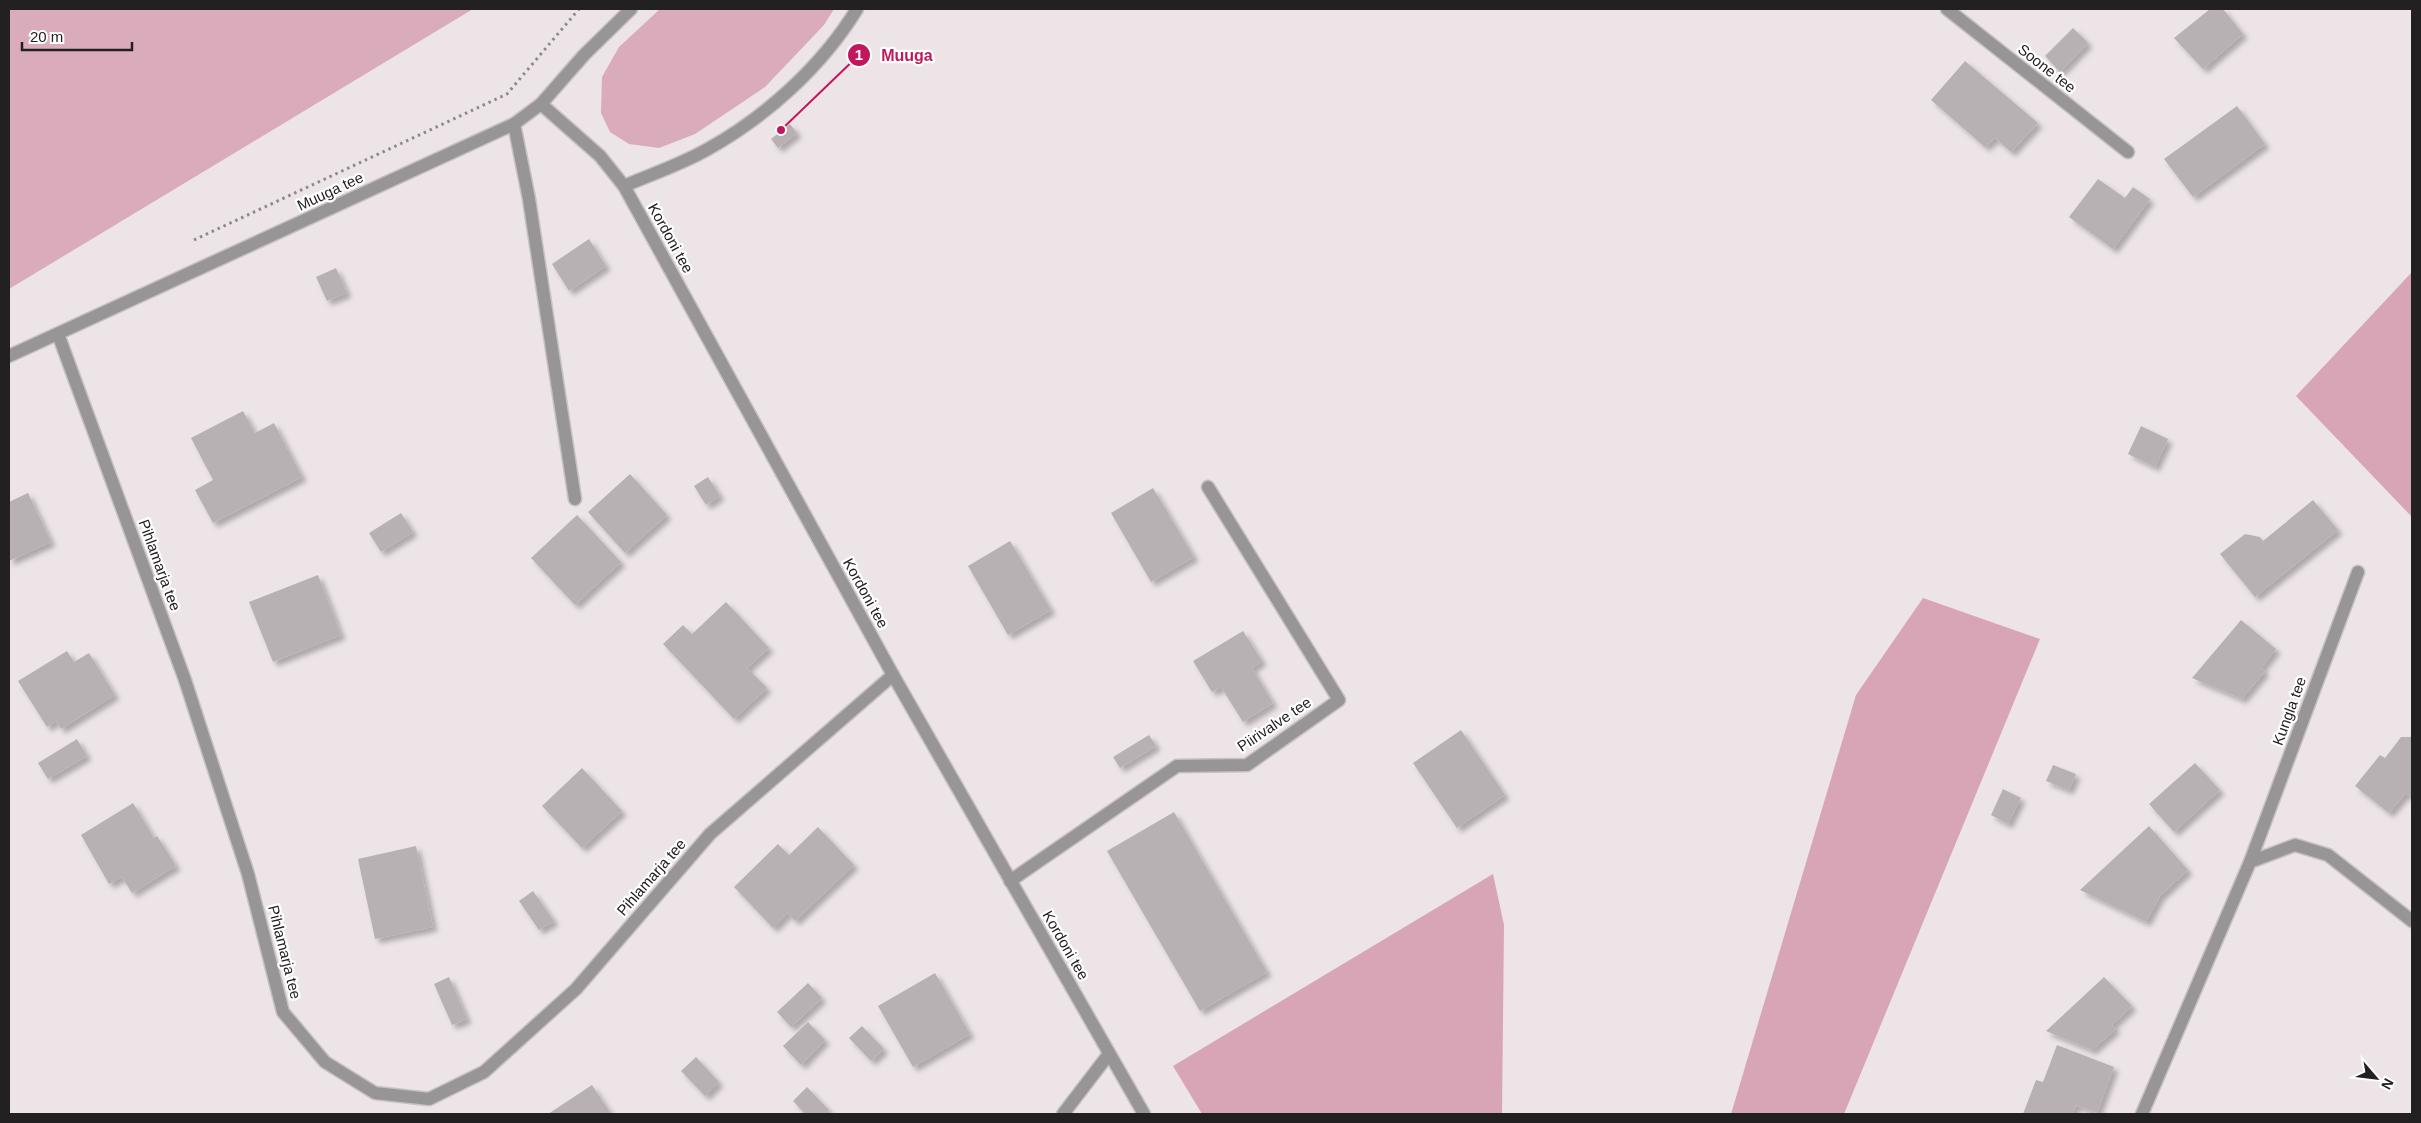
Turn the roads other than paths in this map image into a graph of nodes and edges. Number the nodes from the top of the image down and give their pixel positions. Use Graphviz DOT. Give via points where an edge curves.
graph roads {
  1 [pos="631,9"];
  2 [pos="857,9"];
  3 [pos="1947,9"];
  4 [pos="541,104"];
  5 [pos="514,124"];
  6 [pos="2128,152"];
  7 [pos="624,186"];
  8 [pos="58,334"];
  9 [pos="9,356"];
  10 [pos="1208,488"];
  11 [pos="575,499"];
  12 [pos="2358,572"];
  13 [pos="893,675"];
  14 [pos="2250,862"];
  15 [pos="1010,881"];
  16 [pos="2412,921"];
  17 [pos="1109,1054"];
  18 [pos="1063,1114"];
  19 [pos="1144,1114"];
  20 [pos="2142,1114"];
  1 -- 4 [label="street, Muuga tee"];
  2 -- 7 [label="street" via="809,70 765,112 708,150"];
  3 -- 6 [label="street, Soone tee"];
  4 -- 5 [label="street, Muuga tee"];
  4 -- 7 [label="street, Kordoni tee" via="600,156"];
  5 -- 8 [label="street, Muuga tee"];
  5 -- 11 [label="street" via="529,199"];
  7 -- 13 [label="street, Kordoni tee"];
  8 -- 9 [label="street, Muuga tee"];
  8 -- 13 [label="street, Pihlamarja tee" via="185,680 248,874 283,1012 324,1062 375,1093 429,1099 484,1072 576,989 710,834"];
  10 -- 15 [label="street, Piirivalve tee" via="1339,700 1247,765 1177,766"];
  12 -- 14 [label="street, Kungla tee"];
  13 -- 15 [label="street, Kordoni tee"];
  14 -- 16 [label="street" via="2295,845 2328,855"];
  14 -- 20 [label="street, Kungla tee"];
  15 -- 17 [label="street, Kordoni tee"];
  17 -- 18 [label="street"];
  17 -- 19 [label="street, Kordoni tee"];
}
